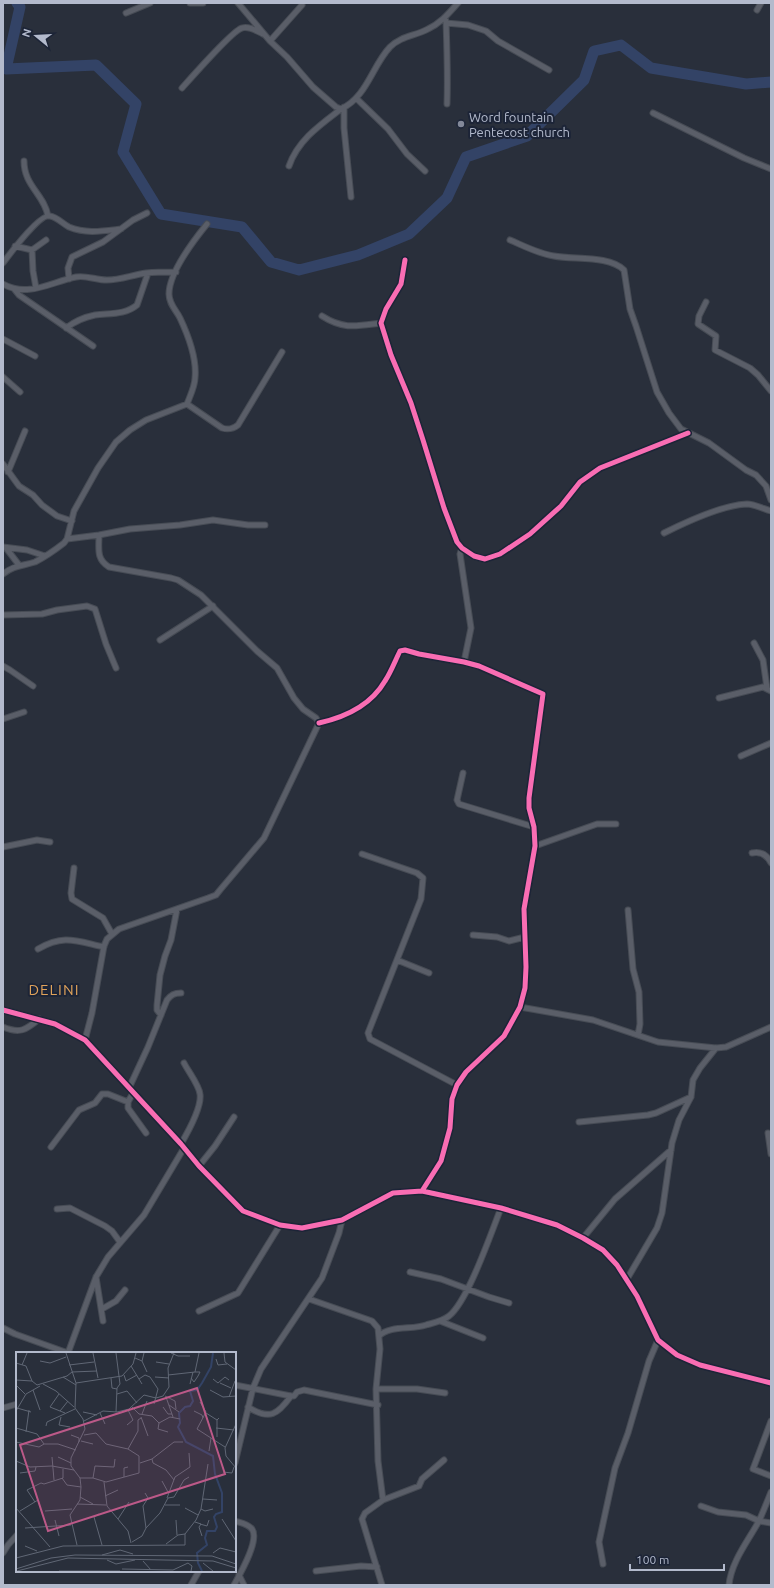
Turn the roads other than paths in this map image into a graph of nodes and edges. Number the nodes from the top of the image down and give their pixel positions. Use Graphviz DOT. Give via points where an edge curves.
graph roads {
  1 [pos="150,3"];
  2 [pos="190,3"];
  3 [pos="203,3"];
  4 [pos="238,3"];
  5 [pos="458,3"];
  6 [pos="761,3"];
  7 [pos="302,5"];
  8 [pos="757,10"];
  9 [pos="126,13"];
  10 [pos="446,20"];
  11 [pos="263,34"];
  12 [pos="270,41"];
  13 [pos="549,70"];
  14 [pos="182,88"];
  15 [pos="356,98"];
  16 [pos="447,104"];
  17 [pos="343,108"];
  18 [pos="653,113"];
  19 [pos="24,161"];
  20 [pos="289,166"];
  21 [pos="771,169"];
  22 [pos="425,172"];
  23 [pos="351,197"];
  24 [pos="147,213"];
  25 [pos="48,216"];
  26 [pos="207,224"];
  27 [pos="121,229"];
  28 [pos="46,240"];
  29 [pos="510,240"];
  30 [pos="15,246"];
  31 [pos="32,250"];
  32 [pos="405,260"];
  33 [pos="3,263"];
  34 [pos="176,272"];
  35 [pos="148,273"];
  36 [pos="69,279"];
  37 [pos="3,284"];
  38 [pos="36,288"];
  39 [pos="15,290"];
  40 [pos="706,302"];
  41 [pos="322,316"];
  42 [pos="381,323"];
  43 [pos="66,328"];
  44 [pos="3,339"];
  45 [pos="93,346"];
  46 [pos="282,352"];
  47 [pos="35,356"];
  48 [pos="3,377"];
  49 [pos="771,391"];
  50 [pos="20,392"];
  51 [pos="187,404"];
  52 [pos="25,432"];
  53 [pos="688,433"];
  54 [pos="3,464"];
  55 [pos="8,472"];
  56 [pos="771,500"];
  57 [pos="771,511"];
  58 [pos="72,520"];
  59 [pos="265,525"];
  60 [pos="664,533"];
  61 [pos="99,535"];
  62 [pos="67,539"];
  63 [pos="4,547"];
  64 [pos="462,548"];
  65 [pos="45,556"];
  66 [pos="19,565"];
  67 [pos="3,574"];
  68 [pos="212,606"];
  69 [pos="3,615"];
  70 [pos="160,640"];
  71 [pos="754,643"];
  72 [pos="464,662"];
  73 [pos="3,666"];
  74 [pos="116,668"];
  75 [pos="33,686"];
  76 [pos="769,689"];
  77 [pos="719,698"];
  78 [pos="24,712"];
  79 [pos="3,719"];
  80 [pos="320,723"];
  81 [pos="771,743"];
  82 [pos="741,756"];
  83 [pos="463,773"];
  84 [pos="616,824"];
  85 [pos="534,827"];
  86 [pos="50,842"];
  87 [pos="535,846"];
  88 [pos="3,847"];
  89 [pos="752,853"];
  90 [pos="362,854"];
  91 [pos="771,863"];
  92 [pos="74,868"];
  93 [pos="177,909"];
  94 [pos="628,910"];
  95 [pos="112,934"];
  96 [pos="473,935"];
  97 [pos="525,937"];
  98 [pos="104,947"];
  99 [pos="38,949"];
  100 [pos="397,960"];
  101 [pos="429,973"];
  102 [pos="180,993"];
  103 [pos="520,1007"];
  104 [pos="3,1010"];
  105 [pos="161,1015"];
  106 [pos="39,1019"];
  107 [pos="3,1027"];
  108 [pos="771,1027"];
  109 [pos="638,1035"];
  110 [pos="85,1040"];
  111 [pos="716,1048"];
  112 [pos="184,1063"];
  113 [pos="457,1085"];
  114 [pos="129,1088"];
  115 [pos="133,1093"];
  116 [pos="691,1097"];
  117 [pos="128,1102"];
  118 [pos="234,1117"];
  119 [pos="578,1122"];
  120 [pos="146,1133"];
  121 [pos="768,1133"];
  122 [pos="182,1146"];
  123 [pos="51,1147"];
  124 [pos="671,1150"];
  125 [pos="771,1154"];
  126 [pos="199,1166"];
  127 [pos="422,1191"];
  128 [pos="501,1208"];
  129 [pos="57,1209"];
  130 [pos="342,1220"];
  131 [pos="280,1225"];
  132 [pos="583,1238"];
  133 [pos="120,1242"];
  134 [pos="410,1272"];
  135 [pos="96,1277"];
  136 [pos="626,1279"];
  137 [pos="125,1290"];
  138 [pos="468,1290"];
  139 [pos="309,1299"];
  140 [pos="509,1303"];
  141 [pos="102,1310"];
  142 [pos="198,1311"];
  143 [pos="440,1321"];
  144 [pos="103,1322"];
  145 [pos="3,1328"];
  146 [pos="379,1336"];
  147 [pos="484,1338"];
  148 [pos="658,1340"];
  149 [pos="65,1352"];
  150 [pos="68,1352"];
  151 [pos="771,1383"];
  152 [pos="236,1385"];
  153 [pos="253,1388"];
  154 [pos="376,1389"];
  155 [pos="445,1393"];
  156 [pos="292,1396"];
  157 [pos="16,1404"];
  158 [pos="378,1405"];
  159 [pos="248,1407"];
  160 [pos="3,1408"];
  161 [pos="771,1421"];
  162 [pos="236,1459"];
  163 [pos="444,1460"];
  164 [pos="771,1476"];
  165 [pos="771,1492"];
  166 [pos="383,1500"];
  167 [pos="702,1506"];
  168 [pos="236,1521"];
  169 [pos="759,1521"];
  170 [pos="771,1523"];
  171 [pos="16,1536"];
  172 [pos="3,1553"];
  173 [pos="603,1564"];
  174 [pos="376,1567"];
  175 [pos="316,1571"];
  176 [pos="198,1572"];
  177 [pos="239,1575"];
  178 [pos="191,1585"];
  179 [pos="234,1585"];
  180 [pos="244,1585"];
  181 [pos="382,1585"];
  182 [pos="729,1585"];
  1 -- 9 [label="street"];
  2 -- 3 [label="street"];
  4 -- 11 [label="street"];
  5 -- 10 [label="street"];
  6 -- 8 [label="street"];
  7 -- 12 [label="street"];
  10 -- 13 [label="street" via="486,31 498,41"];
  10 -- 15 [label="street" via="402,38 389,48"];
  10 -- 16 [label="street"];
  11 -- 12 [label="street"];
  11 -- 14 [label="street" via="247,28 239,29"];
  12 -- 17 [label="street" via="313,87 336,106"];
  15 -- 17 [label="street"];
  15 -- 22 [label="street" via="388,129"];
  17 -- 20 [label="street" via="300,143"];
  17 -- 23 [label="street"];
  18 -- 21 [label="street"];
  19 -- 25 [label="street" via="26,177 46,208"];
  24 -- 27 [label="street"];
  25 -- 27 [label="street" via="82,231"];
  25 -- 30 [label="street"];
  26 -- 34 [label="street" via="193,240"];
  27 -- 36 [label="street" via="103,242 72,257 68,268"];
  28 -- 31 [label="street"];
  29 -- 53 [label="street" via="554,256 616,264 624,270 630,309 657,392 672,418"];
  30 -- 31 [label="street"];
  30 -- 33 [label="street"];
  31 -- 38 [label="street"];
  32 -- 42 [label="street" via="401,284"];
  34 -- 35 [label="street"];
  34 -- 51 [label="street" via="170,285 170,302 186,335 195,368 195,379"];
  35 -- 36 [label="street" via="112,280 84,276"];
  35 -- 43 [label="street" via="138,305 134,308 90,317 72,323"];
  36 -- 38 [label="street"];
  37 -- 39 [label="street"];
  38 -- 39 [label="street"];
  39 -- 43 [label="street"];
  40 -- 49 [label="street" via="698,324 716,336 715,350 750,368"];
  41 -- 42 [label="street" via="341,326"];
  42 -- 64 [label="street" via="411,404 444,508 457,542"];
  43 -- 45 [label="street"];
  44 -- 47 [label="street"];
  46 -- 51 [label="street" via="235,428 226,430"];
  48 -- 50 [label="street"];
  51 -- 58 [label="street" via="146,420 116,442 98,468 74,511"];
  52 -- 55 [label="street"];
  53 -- 56 [label="street" via="709,443 756,475 766,486"];
  53 -- 64 [label="street" via="589,474 561,506 530,534 500,554 486,559 474,556"];
  54 -- 55 [label="street"];
  55 -- 58 [label="street" via="19,486 46,508 57,516"];
  57 -- 60 [label="street" via="748,504 731,507 683,523"];
  58 -- 62 [label="street"];
  59 -- 61 [label="street" via="213,520"];
  61 -- 62 [label="street"];
  61 -- 68 [label="street" via="99,557 104,564 178,580"];
  62 -- 65 [label="street"];
  63 -- 65 [label="street" via="27,550"];
  63 -- 66 [label="street"];
  64 -- 72 [label="street" via="460,554 471,628"];
  65 -- 66 [label="street" via="34,562"];
  66 -- 67 [label="street"];
  68 -- 70 [label="street"];
  68 -- 80 [label="street" via="277,668 303,710"];
  69 -- 74 [label="street" via="42,614 92,607 95,609"];
  71 -- 76 [label="street" via="764,660"];
  72 -- 80 [label="street" via="400,651 385,682 372,698 348,714"];
  72 -- 85 [label="street" via="543,694 529,798"];
  73 -- 75 [label="street"];
  76 -- 77 [label="street" via="763,687"];
  78 -- 79 [label="street"];
  80 -- 93 [label="street" via="264,838 216,894"];
  81 -- 82 [label="street"];
  83 -- 85 [label="street" via="457,800 459,804"];
  84 -- 87 [label="street" via="597,824"];
  85 -- 87 [label="street"];
  86 -- 88 [label="street" via="37,840"];
  87 -- 97 [label="street" via="525,905"];
  89 -- 91 [label="street" via="766,855"];
  90 -- 100 [label="street" via="417,872 423,878 421,899"];
  92 -- 95 [label="street" via="72,899 103,918"];
  93 -- 95 [label="street" via="119,929"];
  93 -- 105 [label="street" via="160,975 157,1010"];
  94 -- 109 [label="street" via="633,969 639,992"];
  95 -- 98 [label="street"];
  96 -- 97 [label="street" via="509,941"];
  97 -- 103 [label="street" via="526,976"];
  98 -- 99 [label="street" via="59,940"];
  98 -- 110 [label="street"];
  100 -- 101 [label="street"];
  100 -- 113 [label="street" via="368,1033 370,1039"];
  102 -- 105 [label="street" via="170,996"];
  103 -- 109 [label="street" via="593,1020"];
  103 -- 113 [label="street" via="504,1036 466,1072"];
  104 -- 106 [label="street"];
  105 -- 114 [label="street"];
  106 -- 107 [label="street" via="27,1029"];
  106 -- 110 [label="street" via="55,1024"];
  108 -- 111 [label="street" via="726,1047"];
  109 -- 111 [label="street" via="674,1045"];
  110 -- 114 [label="street"];
  111 -- 116 [label="street" via="693,1080"];
  112 -- 122 [label="street" via="200,1095 193,1124"];
  113 -- 127 [label="street" via="452,1099 450,1128 441,1161"];
  114 -- 115 [label="street"];
  115 -- 117 [label="street"];
  115 -- 122 [label="street"];
  116 -- 119 [label="street" via="648,1115"];
  116 -- 124 [label="street" via="679,1120"];
  117 -- 120 [label="street" via="128,1108"];
  117 -- 123 [label="street" via="102,1094 95,1103 79,1110"];
  118 -- 126 [label="street"];
  121 -- 125 [label="street"];
  122 -- 126 [label="street"];
  122 -- 133 [label="street" via="144,1215"];
  124 -- 132 [label="street" via="615,1198"];
  124 -- 136 [label="street" via="662,1213 657,1228"];
  126 -- 131 [label="street" via="243,1210"];
  127 -- 128 [label="street"];
  127 -- 130 [label="street" via="393,1193"];
  128 -- 132 [label="street" via="557,1225"];
  128 -- 138 [label="street"];
  129 -- 133 [label="street" via="70,1208 105,1226"];
  130 -- 131 [label="street" via="302,1228"];
  130 -- 139 [label="street" via="322,1278"];
  131 -- 142 [label="street" via="238,1293"];
  132 -- 136 [label="street" via="603,1250"];
  133 -- 135 [label="street"];
  134 -- 138 [label="street" via="441,1279"];
  135 -- 141 [label="street"];
  135 -- 150 [label="street"];
  136 -- 148 [label="street"];
  137 -- 141 [label="street" via="116,1301"];
  138 -- 140 [label="street"];
  138 -- 143 [label="street" via="449,1317"];
  139 -- 146 [label="street" via="372,1321 378,1328"];
  139 -- 153 [label="street" via="261,1369"];
  141 -- 144 [label="street"];
  143 -- 146 [label="street" via="416,1328 390,1329"];
  143 -- 147 [label="street"];
  145 -- 149 [label="street"];
  146 -- 154 [label="street"];
  148 -- 151 [label="street" via="677,1355 700,1365"];
  148 -- 173 [label="street" via="615,1468 599,1542"];
  152 -- 153 [label="street"];
  153 -- 156 [label="street"];
  153 -- 159 [label="street"];
  154 -- 155 [label="street" via="417,1389"];
  154 -- 158 [label="street"];
  156 -- 158 [label="street" via="304,1390"];
  156 -- 159 [label="street" via="281,1410 273,1414 265,1414"];
  157 -- 160 [label="street"];
  158 -- 166 [label="street" via="378,1461"];
  159 -- 162 [label="street"];
  161 -- 164 [label="street" via="753,1470"];
  163 -- 166 [label="street" via="422,1479 419,1486"];
  165 -- 169 [label="street"];
  166 -- 174 [label="street" via="365,1513 362,1519"];
  167 -- 169 [label="street" via="718,1512 746,1515"];
  168 -- 177 [label="street" via="248,1525 253,1531 254,1538"];
  169 -- 170 [label="street"];
  169 -- 182 [label="street" via="736,1562"];
  171 -- 172 [label="street"];
  174 -- 175 [label="street"];
  174 -- 181 [label="street"];
  176 -- 178 [label="street"];
  177 -- 179 [label="street"];
  177 -- 180 [label="street"];
}
